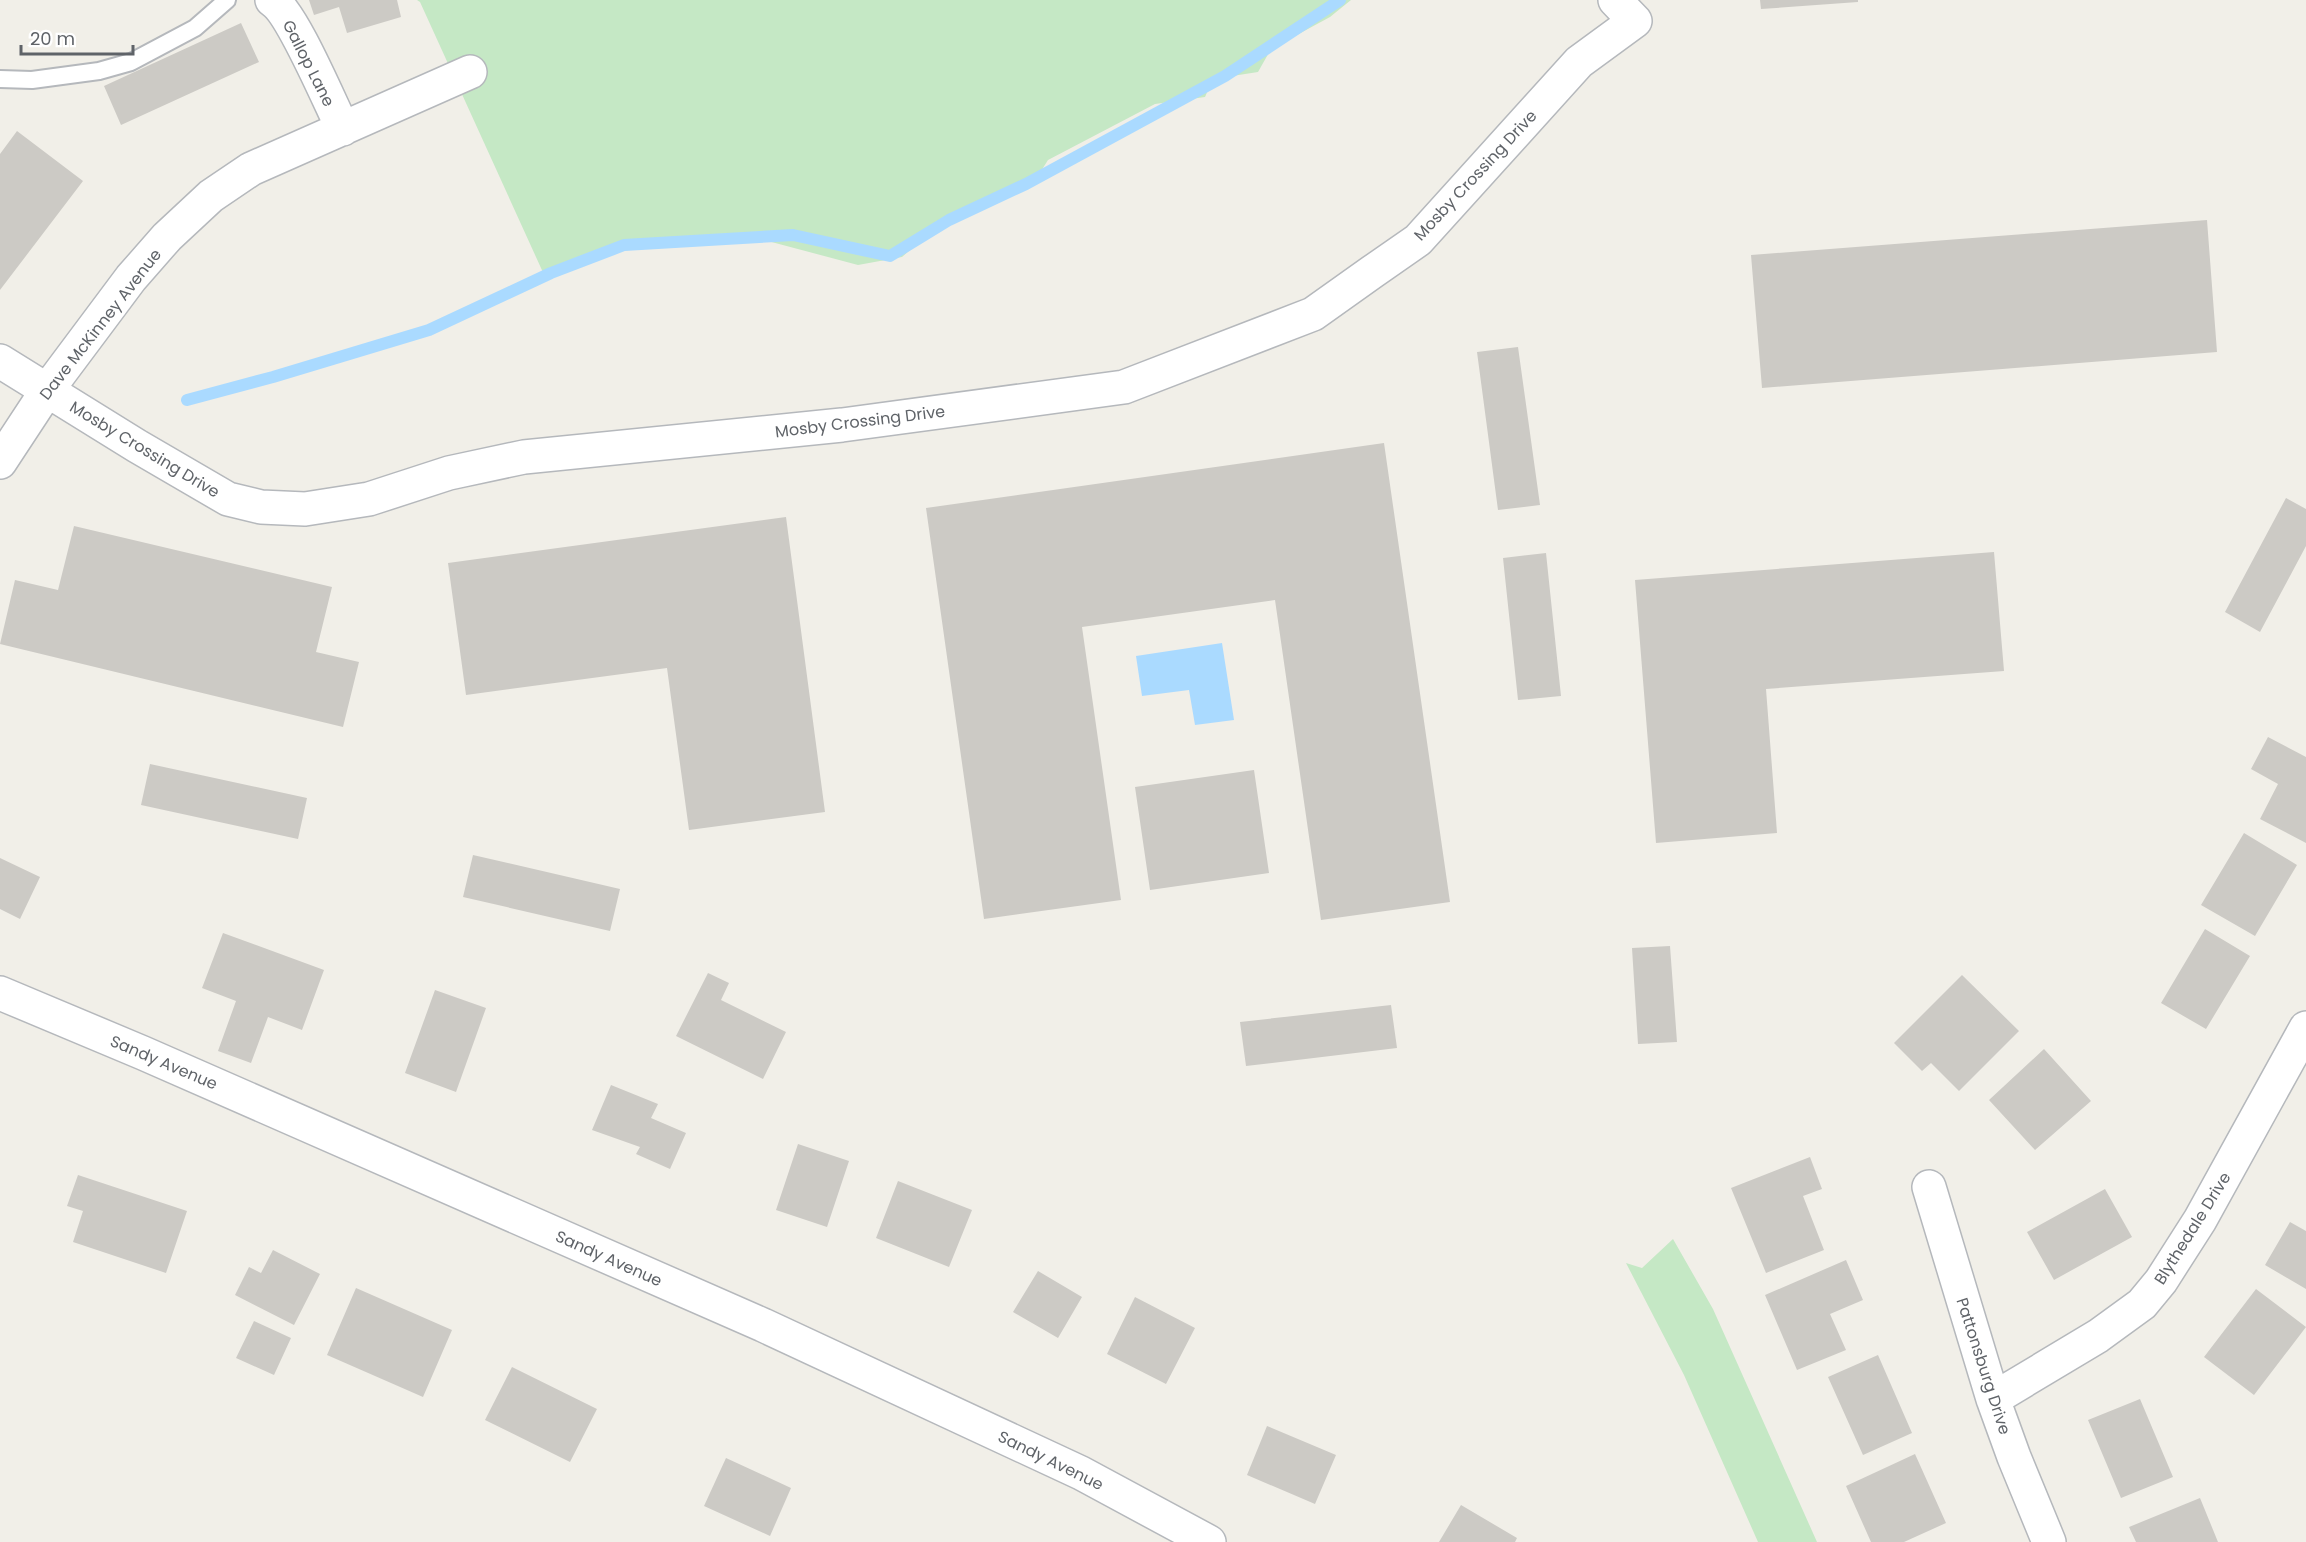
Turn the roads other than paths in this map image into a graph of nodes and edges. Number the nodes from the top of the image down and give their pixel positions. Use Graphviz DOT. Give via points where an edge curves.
graph roads {
  1 [pos="227,0"];
  2 [pos="272,0"];
  3 [pos="1625,10"];
  4 [pos="471,72"];
  5 [pos="0,79"];
  6 [pos="343,129"];
  7 [pos="0,361"];
  8 [pos="48,389"];
  9 [pos="0,462"];
  10 [pos="0,993"];
  11 [pos="2306,1028"];
  12 [pos="1929,1187"];
  13 [pos="1993,1399"];
  14 [pos="1209,1542"];
  15 [pos="2049,1542"];
  1 -- 5 [label="lane" via="195,28 130,62 99,71 32,80"];
  2 -- 6 [label="street, Gallop Lane" via="294,29"];
  3 -- 8 [label="street, Mosby Crossing Drive" via="1418,240 1313,315 1124,387 842,425 524,457 449,473 369,498 305,509 261,507 228,498"];
  4 -- 6 [label="street, Dave McKinney Avenue"];
  6 -- 8 [label="street, Dave McKinney Avenue" via="250,169 211,196 131,278"];
  7 -- 8 [label="street, Mosby Crossing Drive"];
  8 -- 9 [label="street, Dave McKinney Avenue"];
  10 -- 14 [label="street, Sandy Avenue" via="762,1325 1081,1473"];
  11 -- 13 [label="street, Blythedale Drive" via="2200,1220 2142,1304 2098,1336"];
  12 -- 13 [label="street, Pattonsburg Drive"];
  13 -- 15 [label="street, Pattonsburg Drive"];
}
